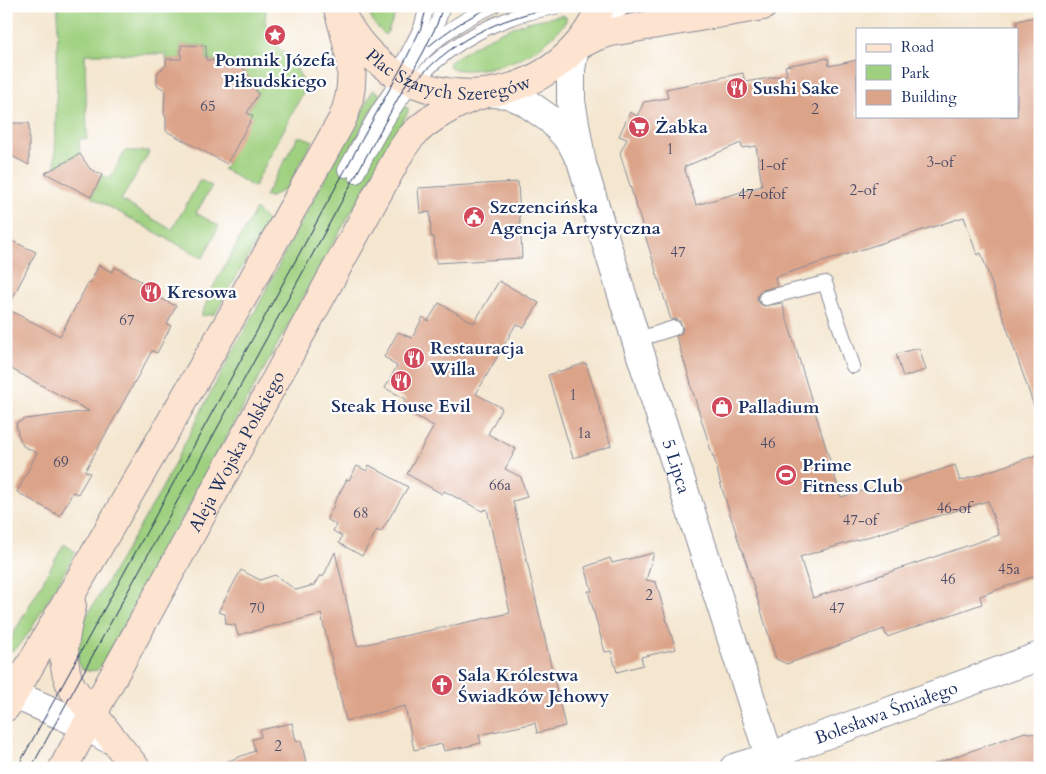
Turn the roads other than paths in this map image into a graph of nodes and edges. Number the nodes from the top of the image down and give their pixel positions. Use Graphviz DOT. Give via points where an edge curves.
graph roads {
  1 [pos="338,6"];
  2 [pos="427,6"];
  3 [pos="443,6"];
  4 [pos="493,6"];
  5 [pos="559,6"];
  6 [pos="601,6"];
  7 [pos="625,6"];
  8 [pos="763,6"];
  9 [pos="576,47"];
  10 [pos="424,51"];
  11 [pos="405,79"];
  12 [pos="488,93"];
  13 [pos="582,164"];
  14 [pos="766,298"];
  15 [pos="674,328"];
  16 [pos="636,340"];
  17 [pos="853,366"];
  18 [pos="80,579"];
  19 [pos="1040,656"];
  20 [pos="8,697"];
  21 [pos="89,720"];
  22 [pos="132,761"];
  23 [pos="771,762"];
  24 [pos="63,768"];
  25 [pos="734,768"];
  1 -- 11 [label="main road, Plac Szarych Szeregów" via="363,46"];
  1 -- 18 [label="main road" via="352,74 345,113"];
  2 -- 11 [label="lane"];
  3 -- 10 [label="lane"];
  4 -- 10 [label="lane" via="452,29"];
  5 -- 11 [label="lane" via="483,29"];
  6 -- 9 [label="main road, Plac Szarych Szeregów"];
  7 -- 9 [label="lane"];
  8 -- 9 [label="main road" via="611,32"];
  9 -- 12 [label="main road, Plac Szarych Szeregów" via="558,64 527,83"];
  9 -- 13 [label="street, 5 Lipca" via="571,69 571,101"];
  10 -- 11 [label="lane"];
  11 -- 11 [label="lane" via="370,124 350,173 375,140"];
  11 -- 12 [label="main road, Plac Szarych Szeregów" via="448,93"];
  12 -- 13 [label="street, 5 Lipca" via="508,94 551,120 571,142"];
  12 -- 21 [label="main road, Aleja Wojska Polskiego" via="459,104 424,124 409,139"];
  13 -- 16 [label="street, 5 Lipca"];
  14 -- 17 [label="lane" via="825,283"];
  15 -- 16 [label="lane"];
  16 -- 23 [label="street, 5 Lipca"];
  18 -- 20 [label="main road"];
  18 -- 21 [label="main road" via="69,616 65,664 71,686"];
  19 -- 23 [label="street, Bolesława Śmiałego" via="815,738"];
  20 -- 21 [label="street"];
  21 -- 22 [label="main road"];
  21 -- 24 [label="main road, Aleja Wojska Polskiego"];
  23 -- 25 [label="street, Bolesława Śmiałego"];
}
